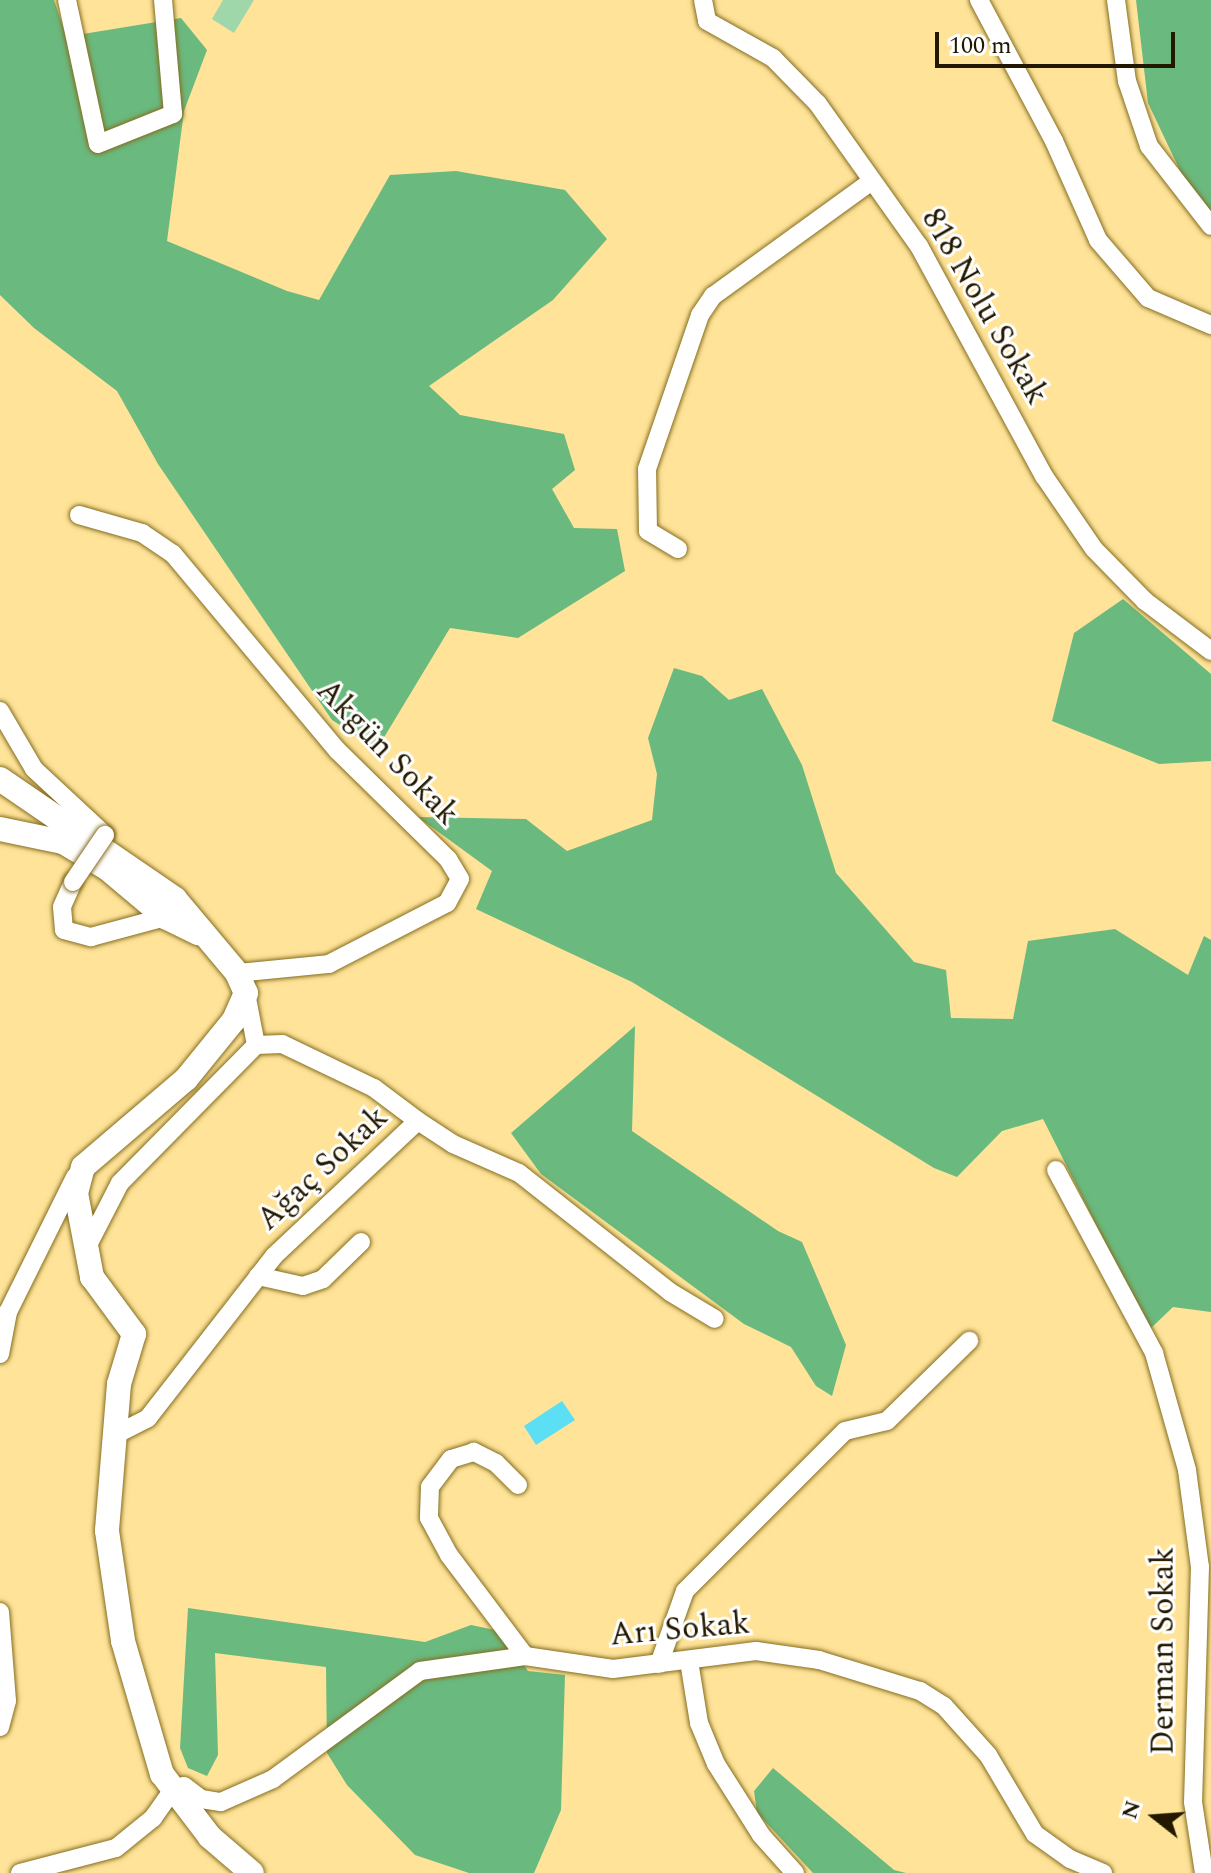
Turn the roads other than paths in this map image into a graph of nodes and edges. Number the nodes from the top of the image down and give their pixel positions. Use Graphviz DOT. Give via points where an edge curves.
graph roads {
  1 [pos="67,0"];
  2 [pos="163,0"];
  3 [pos="703,0"];
  4 [pos="979,0"];
  5 [pos="1116,0"];
  6 [pos="872,181"];
  7 [pos="1211,226"];
  8 [pos="1211,325"];
  9 [pos="79,515"];
  10 [pos="678,549"];
  11 [pos="1211,651"];
  12 [pos="0,711"];
  13 [pos="0,779"];
  14 [pos="0,829"];
  15 [pos="165,917"];
  16 [pos="200,934"];
  17 [pos="241,983"];
  18 [pos="256,1045"];
  19 [pos="418,1121"];
  20 [pos="83,1167"];
  21 [pos="1056,1170"];
  22 [pos="361,1242"];
  23 [pos="85,1251"];
  24 [pos="258,1276"];
  25 [pos="715,1319"];
  26 [pos="969,1341"];
  27 [pos="0,1354"];
  28 [pos="115,1435"];
  29 [pos="518,1485"];
  30 [pos="0,1612"];
  31 [pos="525,1656"];
  32 [pos="689,1661"];
  33 [pos="659,1664"];
  34 [pos="0,1727"];
  35 [pos="173,1789"];
  36 [pos="20,1873"];
  37 [pos="252,1873"];
  38 [pos="795,1873"];
  39 [pos="1103,1873"];
  40 [pos="1204,1873"];
  1 -- 2 [label="street" via="98,144 173,114"];
  3 -- 6 [label="street, 818 Nolu Sokak" via="707,21 773,58 818,104"];
  4 -- 8 [label="street" via="1054,141 1098,240 1148,298"];
  5 -- 7 [label="street" via="1127,81 1149,146"];
  6 -- 10 [label="street" via="713,296 700,315 647,469 648,531"];
  6 -- 11 [label="street, 818 Nolu Sokak" via="919,246 1044,476 1094,549 1145,601"];
  9 -- 17 [label="street, Akgün Sokak" via="142,533 173,554 337,750 448,859 460,879 447,903 329,964"];
  12 -- 15 [label="street, bridge" via="34,769 105,835 62,907 64,930 91,937"];
  13 -- 16 [label="street" via="175,899"];
  14 -- 15 [label="street" via="63,842 108,869"];
  15 -- 16 [label="street"];
  16 -- 17 [label="street"];
  17 -- 18 [label="street"];
  17 -- 20 [label="street" via="234,1020 186,1079"];
  18 -- 19 [label="street, Ağaç Sokak" via="282,1044 374,1088"];
  18 -- 23 [label="street" via="120,1183"];
  19 -- 24 [label="street, Ağaç Sokak" via="317,1210"];
  19 -- 25 [label="street" via="453,1144 519,1173 670,1292"];
  20 -- 23 [label="street" via="76,1193"];
  20 -- 27 [label="street" via="8,1312"];
  21 -- 40 [label="street, Derman Sokak" via="1154,1353 1187,1470 1200,1567 1193,1802"];
  22 -- 24 [label="street" via="323,1279 303,1286"];
  23 -- 28 [label="street" via="92,1277 134,1334 119,1384"];
  24 -- 28 [label="street, Ağaç Sokak" via="148,1418"];
  26 -- 33 [label="street" via="887,1421 845,1431 685,1591"];
  28 -- 35 [label="street" via="107,1531 123,1641 162,1774"];
  29 -- 31 [label="street" via="496,1463 474,1452 451,1459 430,1487 429,1518 449,1555"];
  30 -- 34 [label="street" via="7,1701"];
  31 -- 33 [label="street, Arı Sokak" via="613,1669"];
  31 -- 35 [label="street, Arı Sokak" via="406,1677 273,1779 221,1802 201,1799 184,1786"];
  32 -- 33 [label="street, Arı Sokak"];
  32 -- 38 [label="street" via="699,1723 716,1764 761,1835"];
  32 -- 39 [label="street, Arı Sokak" via="715,1653 756,1651 819,1660 920,1691 944,1706 988,1755 1035,1834 1070,1859"];
  35 -- 36 [label="street" via="153,1818 116,1848"];
  35 -- 37 [label="street" via="210,1837"];
}
